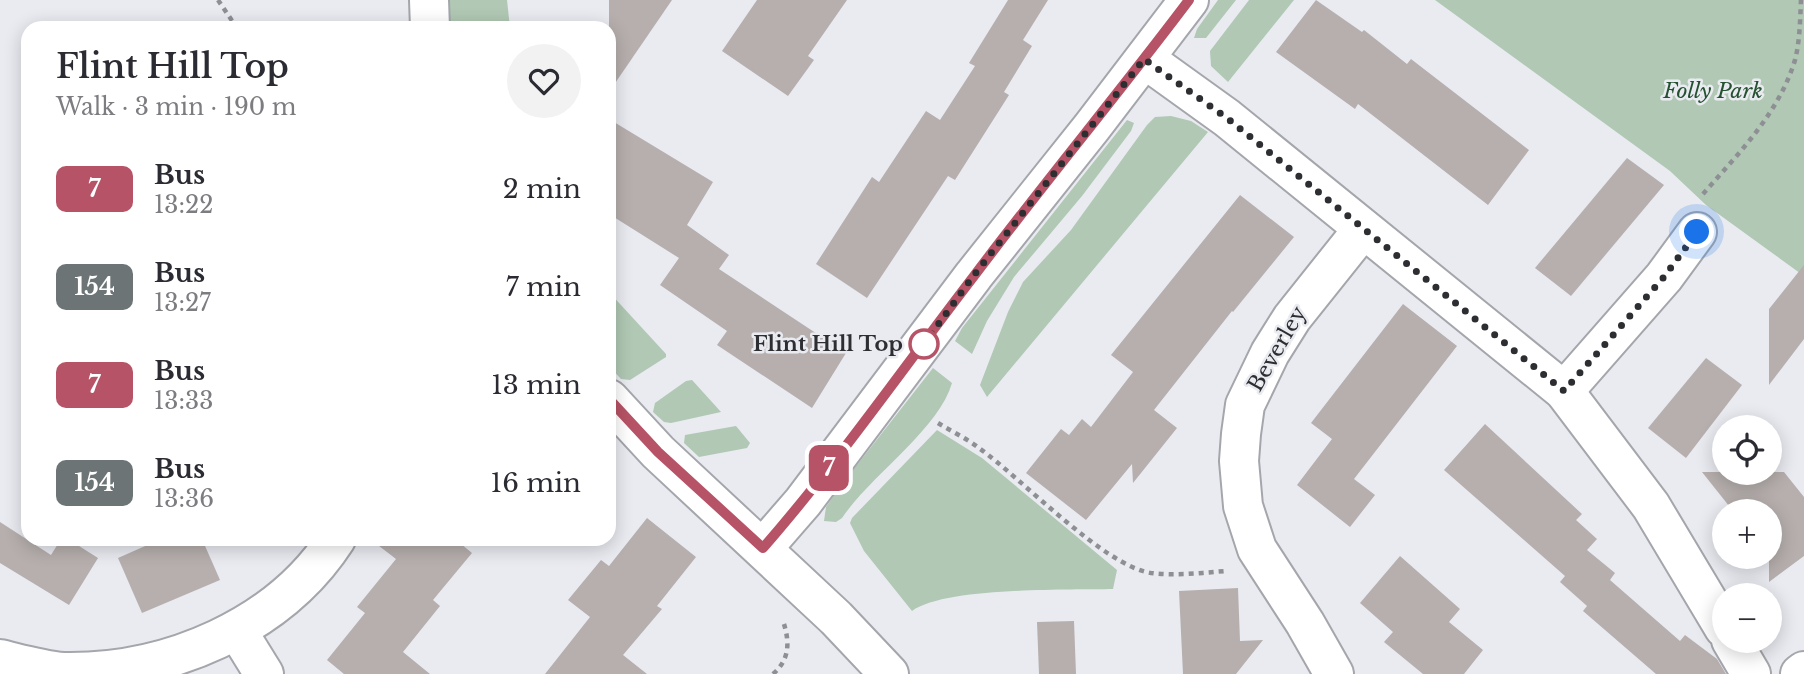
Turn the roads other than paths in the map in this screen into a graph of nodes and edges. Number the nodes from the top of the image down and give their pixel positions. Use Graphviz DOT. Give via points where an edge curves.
graph roads {
  1 [pos="429,0"];
  2 [pos="1189,0"];
  3 [pos="430,21"];
  4 [pos="1144,59"];
  5 [pos="1363,229"];
  6 [pos="1697,232"];
  7 [pos="1564,391"];
  8 [pos="616,407"];
  9 [pos="331,546"];
  10 [pos="763,548"];
  11 [pos="1712,608"];
  12 [pos="238,632"];
  13 [pos="1739,653"];
  14 [pos="0,659"];
  15 [pos="1804,671"];
  16 [pos="264,674"];
  17 [pos="889,674"];
  18 [pos="1334,674"];
  19 [pos="1751,674"];
  20 [pos="1800,674"];
  1 -- 3 [label="street"];
  2 -- 4 [label="street"];
  4 -- 5 [label="street" via="1227,118"];
  4 -- 10 [label="street"];
  5 -- 7 [label="street"];
  5 -- 18 [label="street, Beverley" via="1292,318 1256,378 1245,405 1239,461 1243,506 1257,549"];
  6 -- 7 [label="street" via="1664,277"];
  7 -- 11 [label="street" via="1651,506"];
  8 -- 10 [label="street" via="658,452"];
  9 -- 12 [label="street" via="293,590"];
  10 -- 17 [label="street"];
  12 -- 14 [label="street" via="186,656 125,670 65,672"];
  12 -- 16 [label="street"];
  13 -- 19 [label="street"];
  15 -- 20 [label="street"];
}
